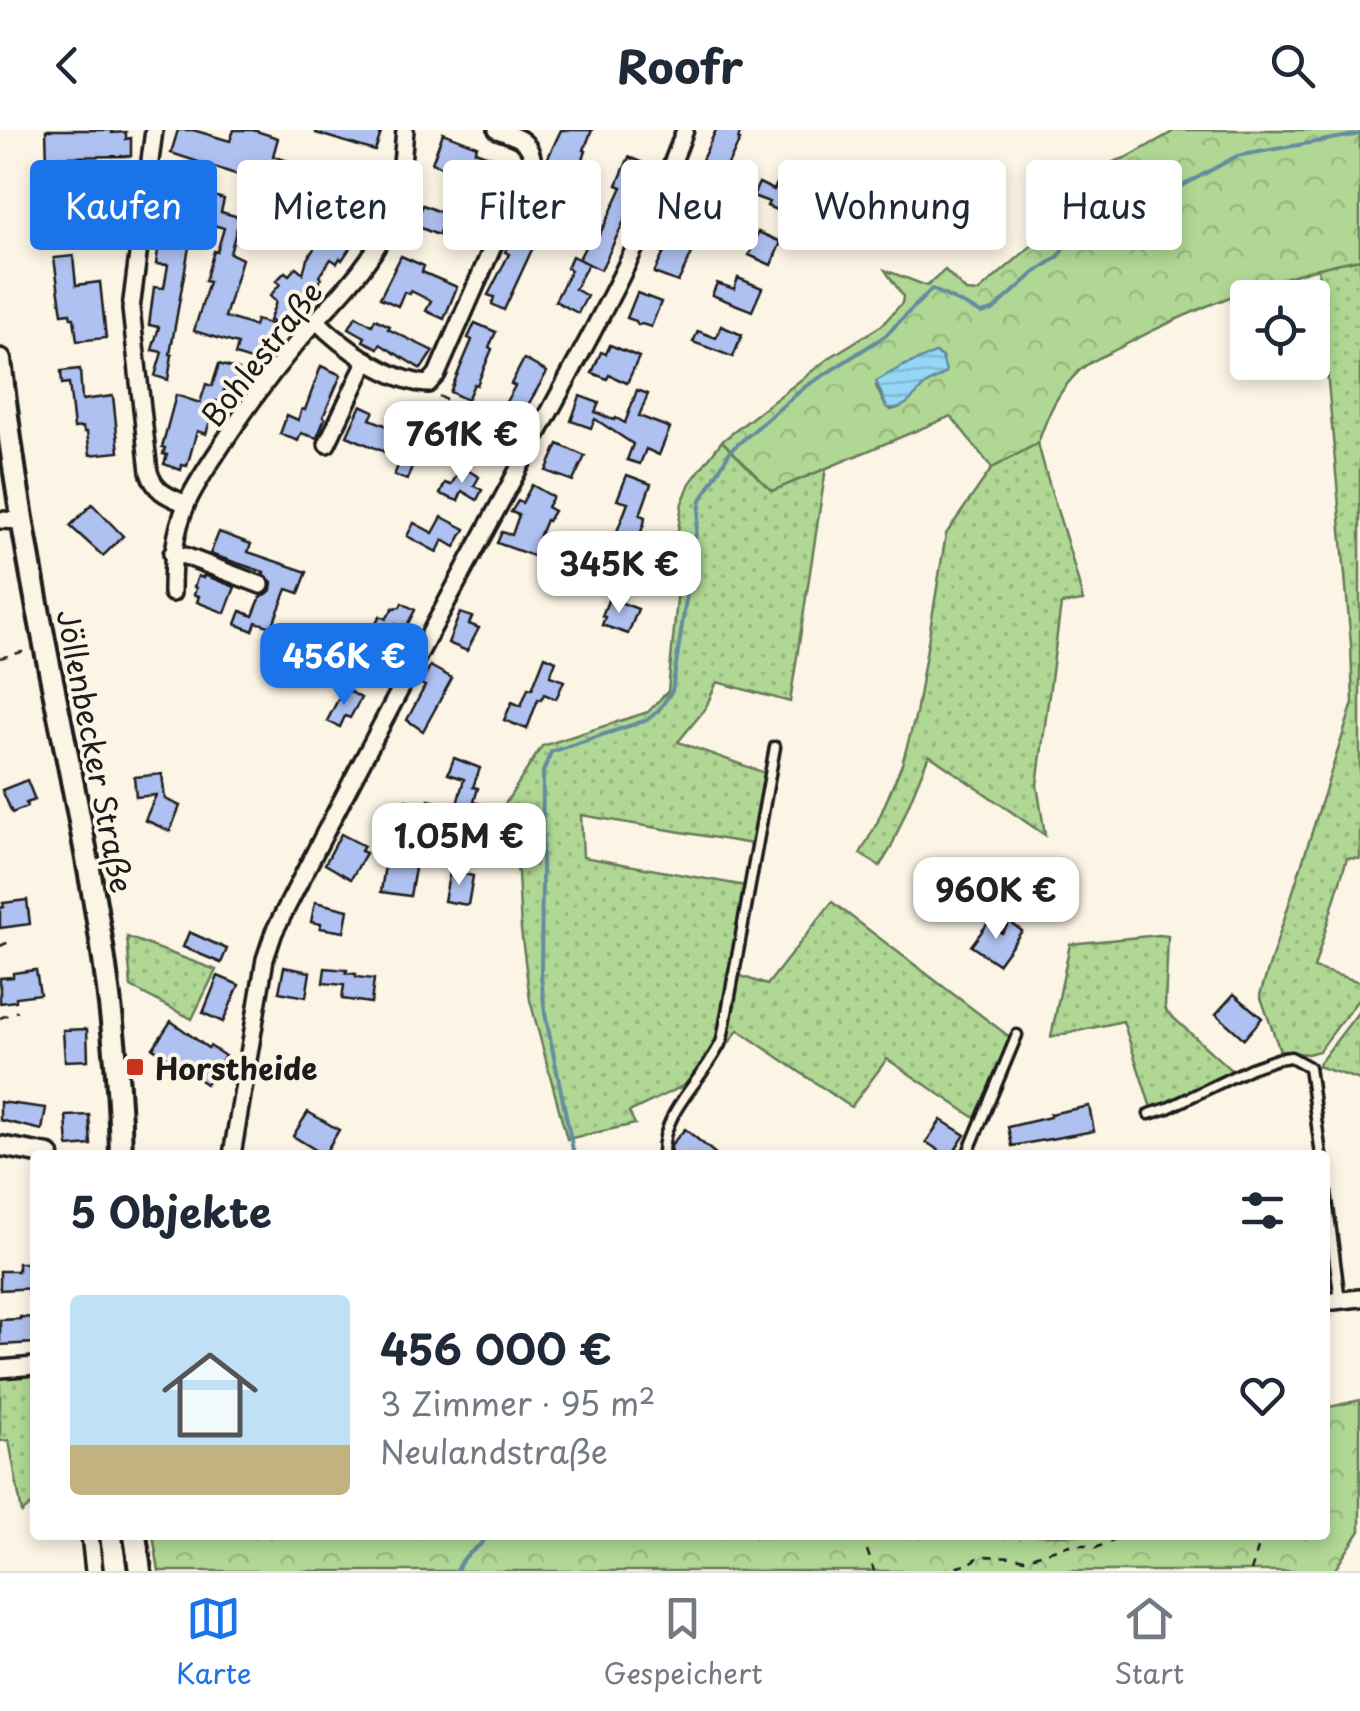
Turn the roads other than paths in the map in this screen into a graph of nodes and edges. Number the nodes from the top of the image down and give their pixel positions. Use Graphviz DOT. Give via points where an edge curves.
graph roads {
  1 [pos="154,130"];
  2 [pos="406,130"];
  3 [pos="497,130"];
  4 [pos="685,130"];
  5 [pos="316,320"];
  6 [pos="0,360"];
  7 [pos="367,360"];
  8 [pos="327,444"];
  9 [pos="186,504"];
  10 [pos="10,520"];
  11 [pos="172,554"];
  12 [pos="261,586"];
  13 [pos="172,593"];
  14 [pos="775,748"];
  15 [pos="1017,1035"];
  16 [pos="1149,1114"];
  17 [pos="0,1146"];
  18 [pos="121,1150"];
  19 [pos="233,1150"];
  20 [pos="663,1150"];
  21 [pos="969,1150"];
  22 [pos="1320,1150"];
  23 [pos="30,1151"];
  24 [pos="1330,1268"];
  25 [pos="1360,1298"];
  26 [pos="1332,1301"];
  27 [pos="30,1366"];
  28 [pos="0,1368"];
  29 [pos="91,1540"];
  30 [pos="136,1540"];
  31 [pos="94,1571"];
  32 [pos="140,1571"];
  1 -- 9 [label="street" via="131,326 152,483"];
  2 -- 5 [label="street, Bohlestraße" via="389,224 372,256"];
  3 -- 7 [label="street" via="522,139 532,156 437,374 428,384 413,383"];
  4 -- 19 [label="street" via="615,290 274,932"];
  5 -- 7 [label="street"];
  5 -- 9 [label="street, Bohlestraße" via="256,395"];
  6 -- 10 [label="main road, Jöllenbecker Straße"];
  7 -- 8 [label="street"];
  9 -- 11 [label="street, Bohlestraße"];
  10 -- 18 [label="main road, Jöllenbecker Straße" via="45,646 81,820 116,1042"];
  11 -- 12 [label="street"];
  11 -- 13 [label="street, Bohlestraße"];
  14 -- 20 [label="lane" via="722,1040 672,1116"];
  15 -- 21 [label="lane"];
  16 -- 22 [label="lane" via="1291,1057 1309,1067"];
  17 -- 23 [label="street"];
  24 -- 26 [label="lane"];
  25 -- 26 [label="street"];
  27 -- 28 [label="street"];
  29 -- 31 [label="street"];
  30 -- 32 [label="main road"];
}
